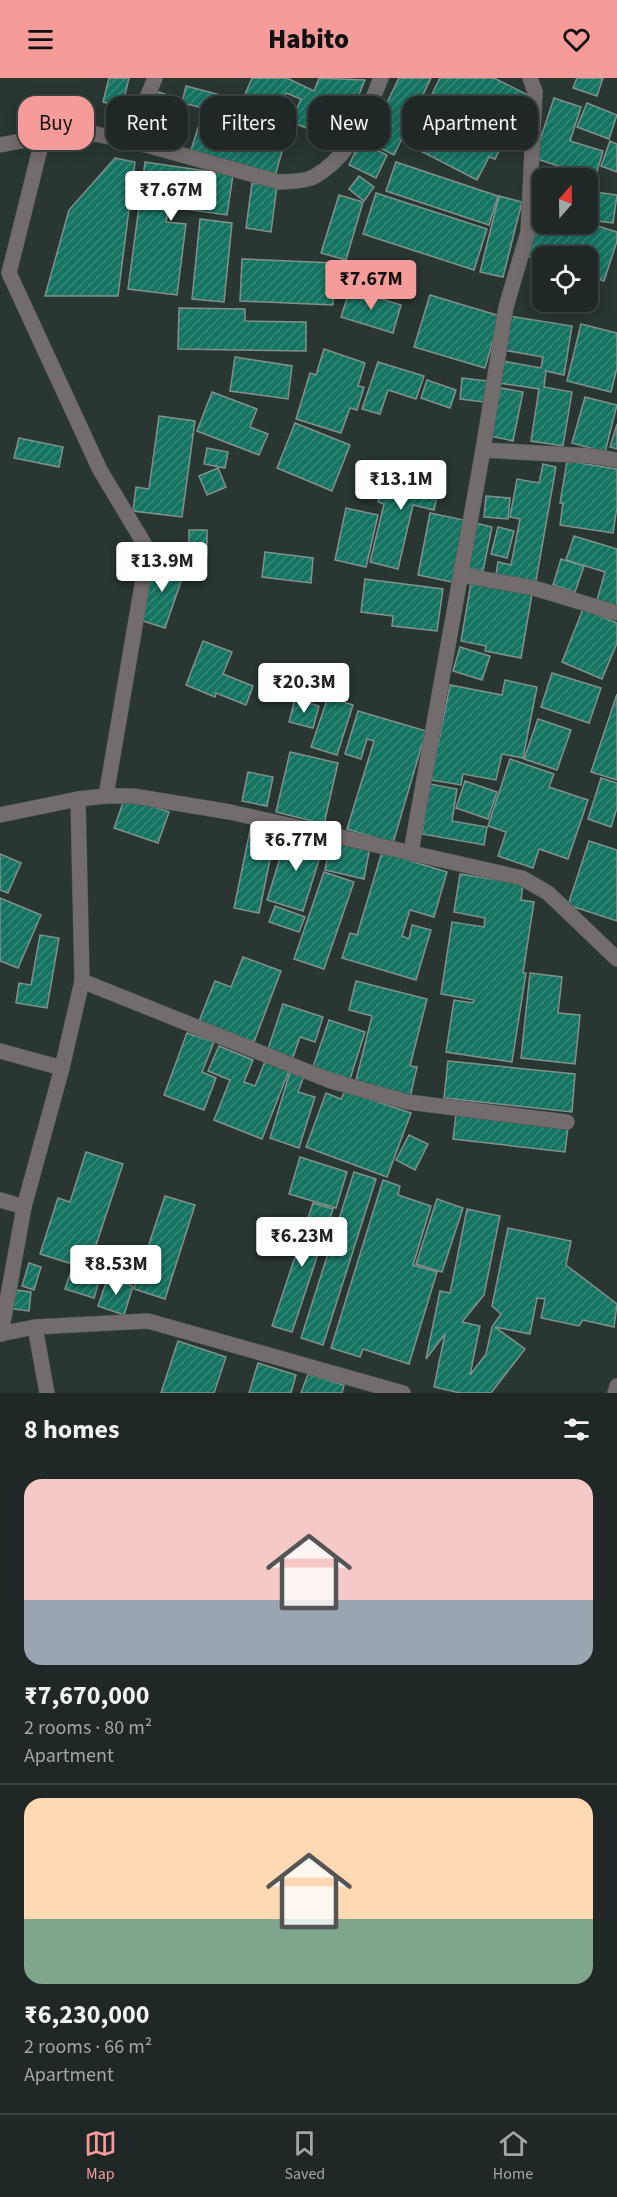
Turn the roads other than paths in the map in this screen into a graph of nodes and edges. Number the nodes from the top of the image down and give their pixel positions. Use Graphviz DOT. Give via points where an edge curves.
graph roads {
  1 [pos="155,78"];
  2 [pos="381,78"];
  3 [pos="530,78"];
  4 [pos="148,96"];
  5 [pos="18,142"];
  6 [pos="0,145"];
  7 [pos="40,150"];
  8 [pos="159,150"];
  9 [pos="483,450"];
  10 [pos="617,460"];
  11 [pos="461,575"];
  12 [pos="617,613"];
  13 [pos="106,796"];
  14 [pos="78,799"];
  15 [pos="0,815"];
  16 [pos="411,852"];
  17 [pos="617,959"];
  18 [pos="82,981"];
  19 [pos="0,1051"];
  20 [pos="62,1068"];
  21 [pos="567,1122"];
  22 [pos="0,1200"];
  23 [pos="24,1207"];
  24 [pos="35,1327"];
  25 [pos="0,1334"];
  26 [pos="617,1386"];
  27 [pos="47,1393"];
  28 [pos="403,1393"];
  29 [pos="615,1393"];
  1 -- 4 [label="street"];
  2 -- 8 [label="street" via="350,146 312,178 279,182"];
  3 -- 9 [label="street" via="535,92 528,232 506,307"];
  5 -- 6 [label="street"];
  7 -- 13 [label="street" via="9,273 100,470 147,550"];
  9 -- 10 [label="street"];
  9 -- 11 [label="street"];
  11 -- 12 [label="street" via="534,588"];
  11 -- 16 [label="street"];
  13 -- 14 [label="street"];
  13 -- 16 [label="street" via="133,796 230,812"];
  14 -- 15 [label="street"];
  14 -- 18 [label="street"];
  16 -- 17 [label="street" via="537,885"];
  18 -- 20 [label="street"];
  18 -- 21 [label="street" via="331,1081 408,1102"];
  19 -- 20 [label="street"];
  20 -- 23 [label="street"];
  22 -- 23 [label="street"];
  23 -- 25 [label="street"];
  24 -- 25 [label="street"];
  24 -- 27 [label="street"];
  24 -- 28 [label="street" via="148,1321"];
  26 -- 29 [label="street"];
}
